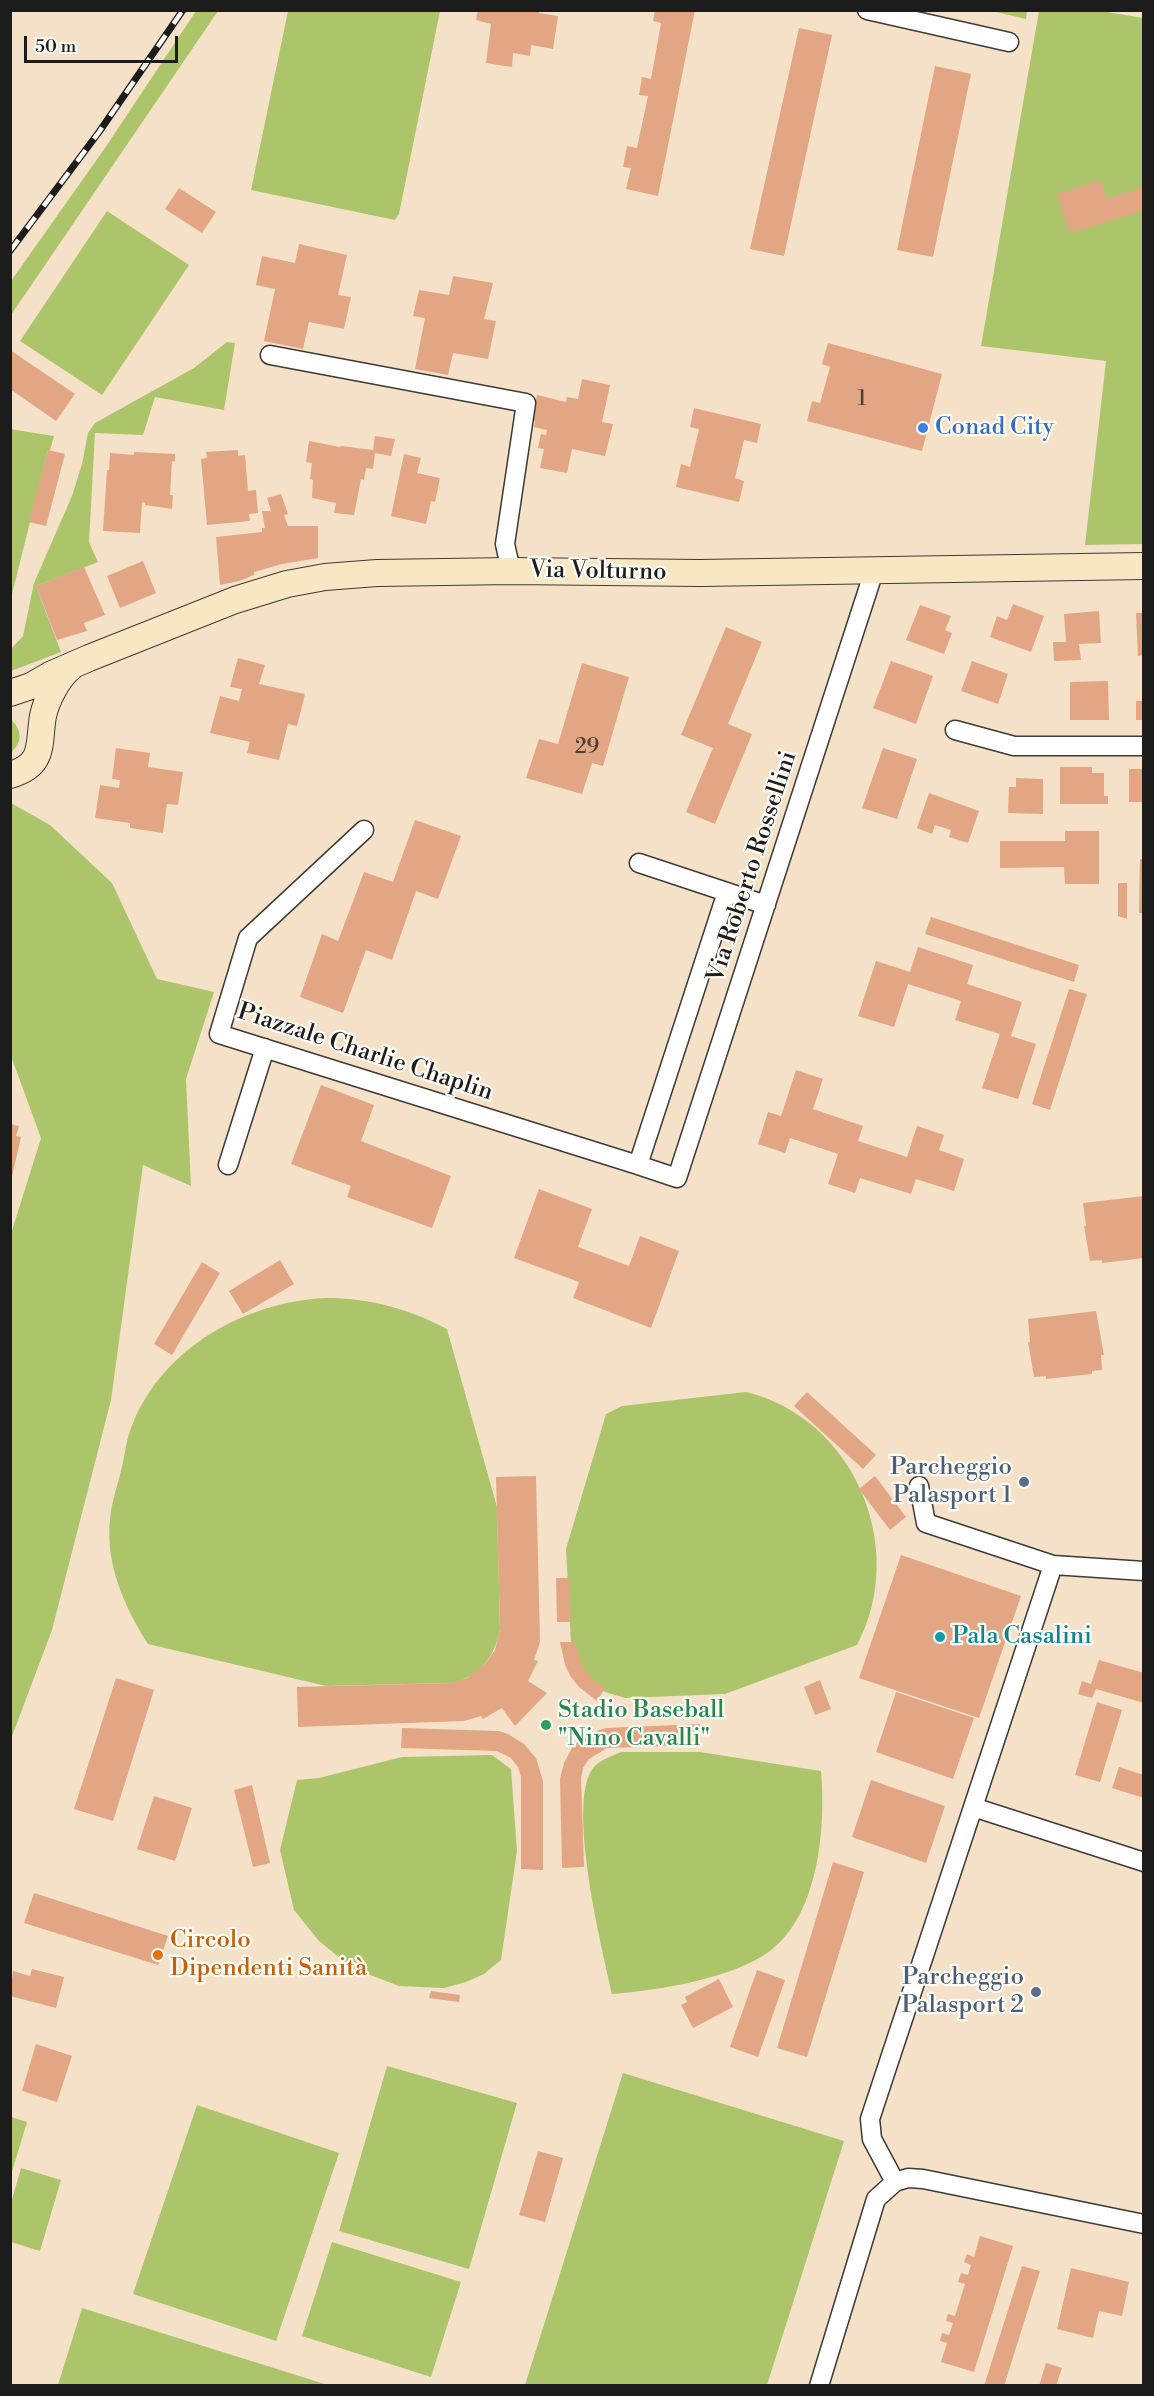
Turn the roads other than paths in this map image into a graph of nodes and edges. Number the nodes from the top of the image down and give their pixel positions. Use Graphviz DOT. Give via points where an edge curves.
graph roads {
  1 [pos="867,10"];
  2 [pos="1009,42"];
  3 [pos="270,356"];
  4 [pos="1143,566"];
  5 [pos="874,571"];
  6 [pos="511,572"];
  7 [pos="70,668"];
  8 [pos="10,695"];
  9 [pos="42,730"];
  10 [pos="955,730"];
  11 [pos="1143,746"];
  12 [pos="12,775"];
  13 [pos="364,830"];
  14 [pos="639,863"];
  15 [pos="727,892"];
  16 [pos="766,905"];
  17 [pos="265,1047"];
  18 [pos="228,1165"];
  19 [pos="638,1165"];
  20 [pos="677,1178"];
  21 [pos="919,1486"];
  22 [pos="1053,1565"];
  23 [pos="1143,1571"];
  24 [pos="973,1807"];
  25 [pos="1143,1862"];
  26 [pos="895,2182"];
  27 [pos="1143,2224"];
  28 [pos="819,2385"];
  1 -- 2 [label="street"];
  3 -- 6 [label="street" via="526,403 505,544"];
  4 -- 5 [label="street, Via Volturno"];
  5 -- 6 [label="street, Via Volturno"];
  5 -- 16 [label="street, Via Roberto Rossellini"];
  6 -- 7 [label="street, Via Volturno" via="357,574 287,584 235,600"];
  7 -- 8 [label="street, Via Volturno"];
  7 -- 9 [label="street" via="47,701"];
  8 -- 9 [label="street, Via Volturno" via="28,706"];
  9 -- 12 [label="street" via="36,757"];
  10 -- 11 [label="street" via="1014,746"];
  13 -- 17 [label="street, Piazzale Charlie Chaplin" via="248,938 219,1034"];
  14 -- 15 [label="street"];
  15 -- 16 [label="street"];
  15 -- 19 [label="street"];
  16 -- 20 [label="street, Via Roberto Rossellini"];
  17 -- 18 [label="street"];
  17 -- 19 [label="street, Piazzale Charlie Chaplin"];
  19 -- 20 [label="street, Piazzale Charlie Chaplin"];
  21 -- 22 [label="street" via="926,1523"];
  22 -- 23 [label="street"];
  22 -- 24 [label="street"];
  24 -- 25 [label="street"];
  24 -- 26 [label="street" via="870,2119 872,2139"];
  26 -- 27 [label="street" via="923,2179"];
  26 -- 28 [label="street" via="876,2199"];
}
